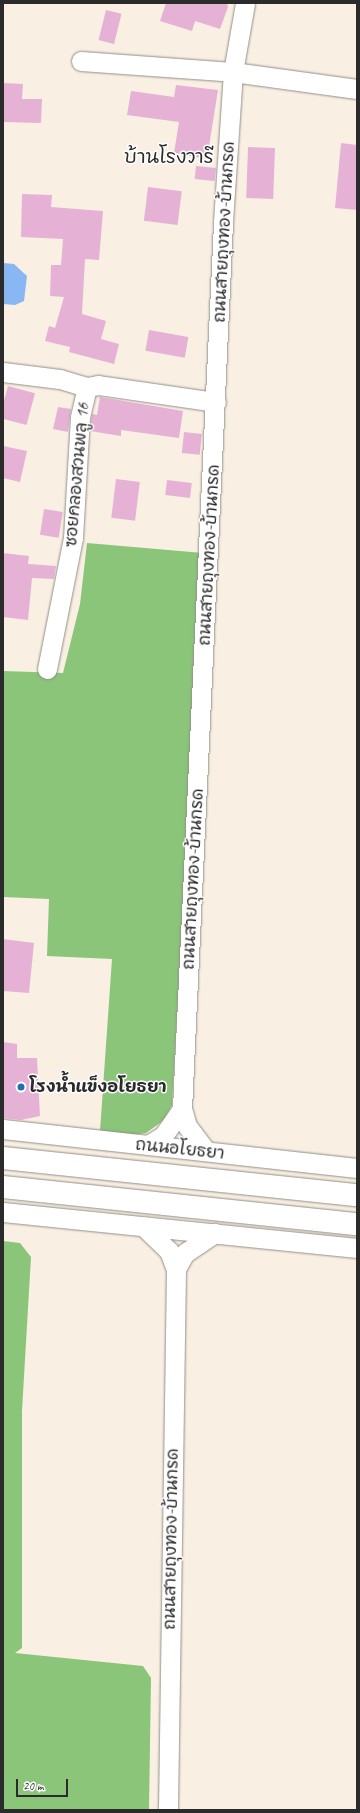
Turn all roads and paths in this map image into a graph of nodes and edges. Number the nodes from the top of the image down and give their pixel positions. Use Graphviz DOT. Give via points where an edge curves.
graph roads {
  1 [pos="245,3"];
  2 [pos="81,61"];
  3 [pos="233,72"];
  4 [pos="357,90"];
  5 [pos="3,372"];
  6 [pos="86,387"];
  7 [pos="216,402"];
  8 [pos="46,669"];
  9 [pos="182,1109"];
  10 [pos="3,1129"];
  11 [pos="148,1145"];
  12 [pos="206,1152"];
  13 [pos="3,1158"];
  14 [pos="357,1168"];
  15 [pos="3,1187"];
  16 [pos="357,1195"];
  17 [pos="3,1212"];
  18 [pos="357,1224"];
  19 [pos="143,1226"];
  20 [pos="214,1233"];
  21 [pos="357,1248"];
  22 [pos="176,1269"];
  23 [pos="168,1810"];
  1 -- 3 [label="street, ถนนสายถุงทอง-บ้านกรด"];
  2 -- 3 [label="street"];
  3 -- 4 [label="street"];
  3 -- 7 [label="street, ถนนสายถุงทอง-บ้านกรด"];
  5 -- 6 [label="street" via="60,379"];
  6 -- 7 [label="street, ซอยคลองสวนพลู 16" via="98,385"];
  6 -- 8 [label="street, ซอยคลองสวนพลู 16" via="80,417 73,538"];
  7 -- 9 [label="street, ถนนสายถุงทอง-บ้านกรด"];
  9 -- 11 [label="street" via="164,1136"];
  9 -- 12 [label="street, ถนนสายถุงทอง-บ้านกรด" via="193,1136"];
  10 -- 11 [label="street, ถนนอโยธยา"];
  11 -- 12 [label="street, ถนนอโยธยา"];
  12 -- 14 [label="street, ถนนอโยธยา"];
  13 -- 16 [label="main road, ถนนอโยธยา"];
  15 -- 18 [label="main road"];
  17 -- 19 [label="street"];
  19 -- 20 [label="street"];
  19 -- 22 [label="street, ถนนสายถุงทอง-บ้านกรด" via="169,1251"];
  20 -- 21 [label="street"];
  20 -- 22 [label="street, ถนนสายถุงทอง-บ้านกรด" via="199,1240 185,1253"];
  22 -- 23 [label="street, ถนนสายถุงทอง-บ้านกรด"];
}
